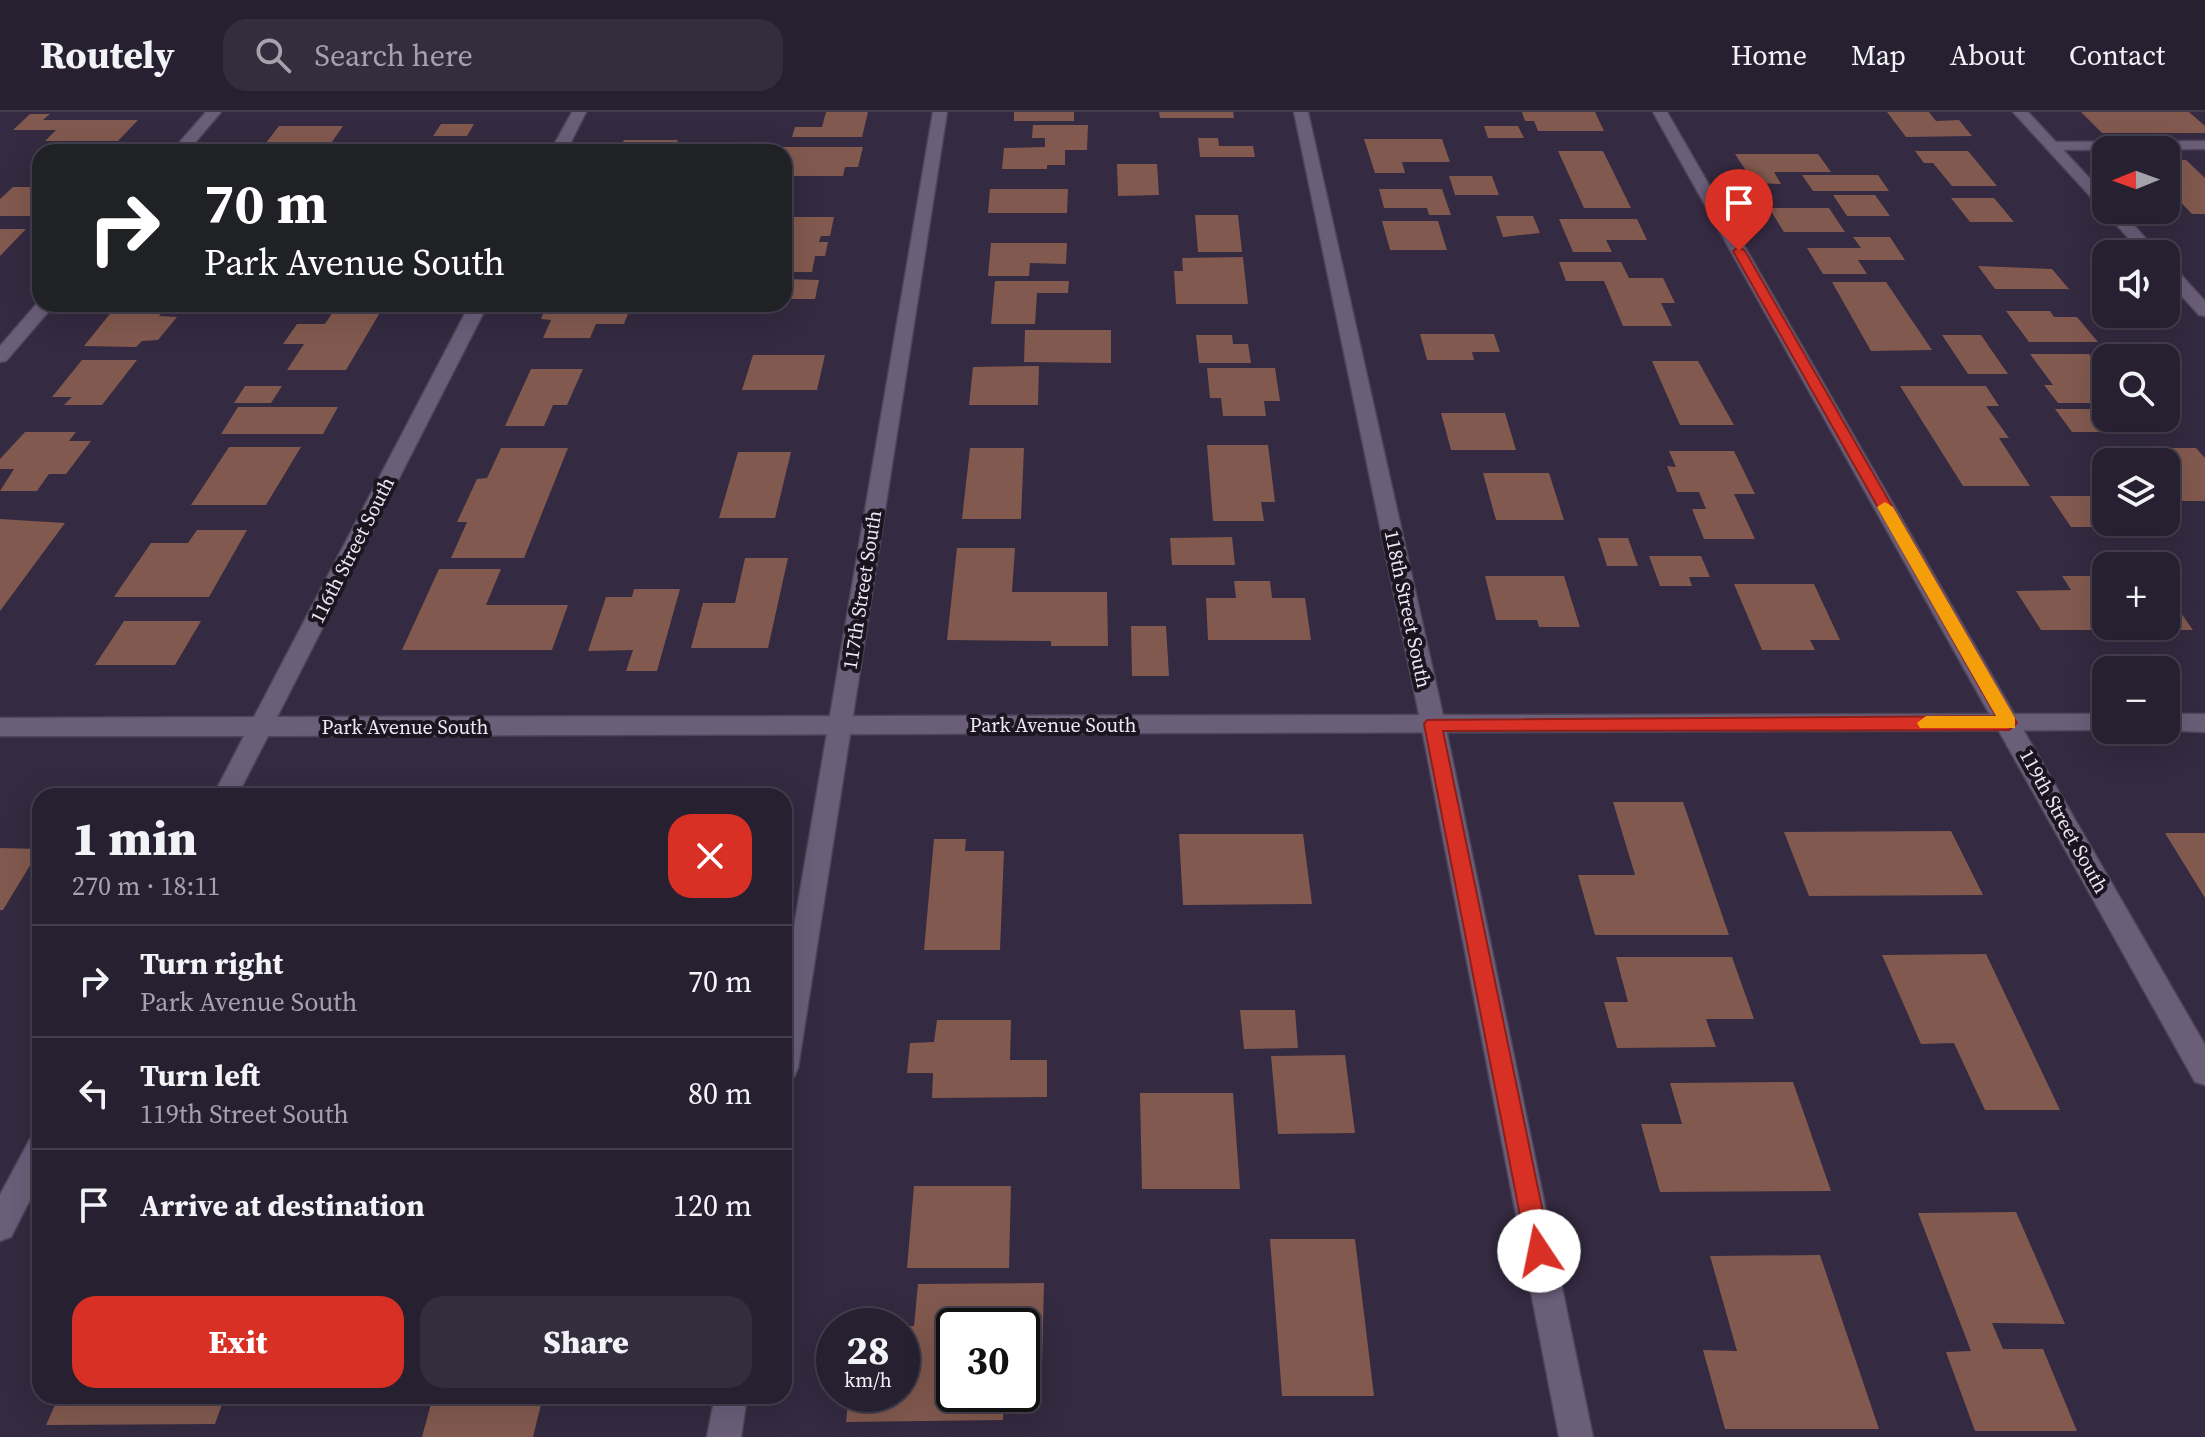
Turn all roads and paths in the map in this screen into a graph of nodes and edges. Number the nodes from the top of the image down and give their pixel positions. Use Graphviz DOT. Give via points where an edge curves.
graph roads {
  1 [pos="214,112"];
  2 [pos="579,112"];
  3 [pos="940,112"];
  4 [pos="1301,112"];
  5 [pos="1660,112"];
  6 [pos="2020,112"];
  7 [pos="186,144"];
  8 [pos="562,144"];
  9 [pos="2205,145"];
  10 [pos="2052,146"];
  11 [pos="2092,190"];
  12 [pos="2124,224"];
  13 [pos="2139,240"];
  14 [pos="2180,284"];
  15 [pos="2205,311"];
  16 [pos="39,312"];
  17 [pos="475,312"];
  18 [pos="0,357"];
  19 [pos="2009,723"];
  20 [pos="2092,723"];
  21 [pos="2180,723"];
  22 [pos="2205,723"];
  23 [pos="1433,724"];
  24 [pos="839,726"];
  25 [pos="0,727"];
  26 [pos="260,727"];
  27 [pos="229,788"];
  28 [pos="792,1018"];
  29 [pos="2205,1072"];
  30 [pos="32,1164"];
  31 [pos="0,1226"];
  32 [pos="730,1404"];
  33 [pos="724,1437"];
  34 [pos="1576,1437"];
  1 -- 7 [label="street"];
  2 -- 8 [label="street"];
  3 -- 24 [label="street, 117th Street South"];
  4 -- 23 [label="street, 118th Street South"];
  5 -- 19 [label="street, 119th Street South"];
  6 -- 10 [label="street"];
  9 -- 10 [label="lane"];
  10 -- 11 [label="street"];
  12 -- 13 [label="street"];
  14 -- 15 [label="street"];
  16 -- 18 [label="street"];
  17 -- 26 [label="street, 116th Street South"];
  19 -- 20 [label="street, Park Avenue South"];
  19 -- 23 [label="street, Park Avenue South"];
  19 -- 29 [label="street, 119th Street South"];
  21 -- 22 [label="street"];
  23 -- 24 [label="street, Park Avenue South"];
  23 -- 34 [label="street, 118th Street South"];
  24 -- 26 [label="street, Park Avenue South"];
  24 -- 28 [label="street, 117th Street South"];
  25 -- 26 [label="street, Park Avenue South"];
  26 -- 27 [label="street, 116th Street South"];
  30 -- 31 [label="street"];
  32 -- 33 [label="street"];
}
